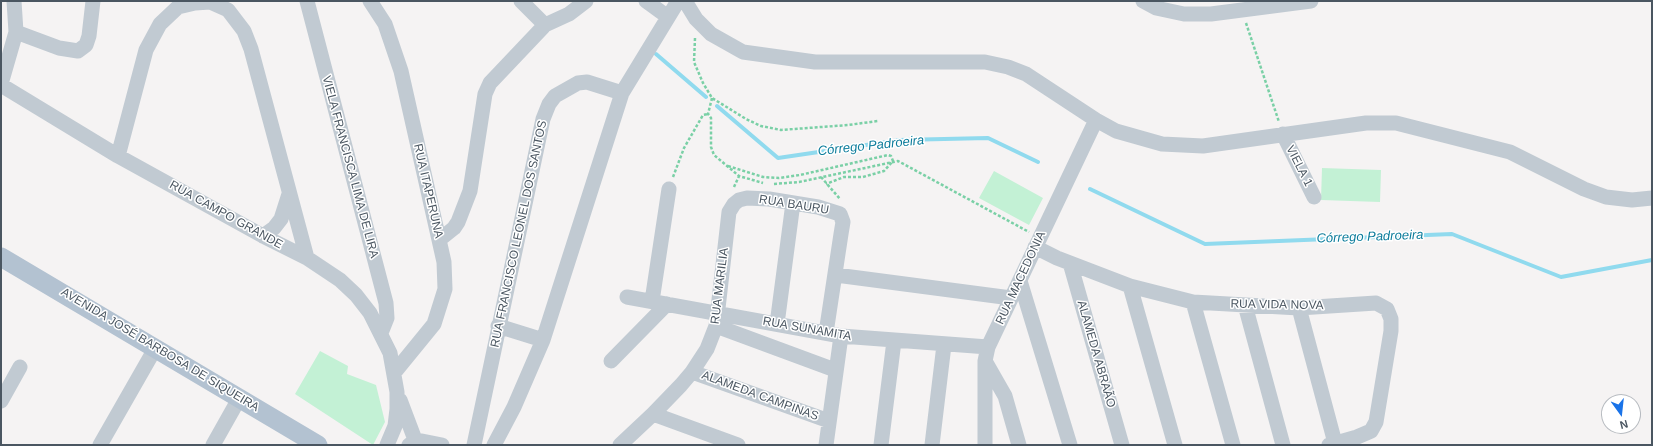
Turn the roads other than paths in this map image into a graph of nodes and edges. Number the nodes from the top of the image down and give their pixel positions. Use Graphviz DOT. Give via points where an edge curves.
graph roads {
  1 [pos="14,1"];
  2 [pos="93,1"];
  3 [pos="307,1"];
  4 [pos="370,1"];
  5 [pos="521,1"];
  6 [pos="586,1"];
  7 [pos="646,1"];
  8 [pos="678,1"];
  9 [pos="685,1"];
  10 [pos="1143,1"];
  11 [pos="1311,1"];
  12 [pos="1277,3"];
  13 [pos="668,16"];
  14 [pos="545,25"];
  15 [pos="16,32"];
  16 [pos="1,84"];
  17 [pos="622,93"];
  18 [pos="1096,120"];
  19 [pos="1283,134"];
  20 [pos="118,156"];
  21 [pos="669,189"];
  22 [pos="289,194"];
  23 [pos="1314,197"];
  24 [pos="1652,198"];
  25 [pos="793,203"];
  26 [pos="729,212"];
  27 [pos="263,236"];
  28 [pos="439,240"];
  29 [pos="1037,242"];
  30 [pos="1,256"];
  31 [pos="307,258"];
  32 [pos="1070,263"];
  33 [pos="836,275"];
  34 [pos="1020,281"];
  35 [pos="1130,286"];
  36 [pos="627,297"];
  37 [pos="1011,298"];
  38 [pos="652,301"];
  39 [pos="1193,302"];
  40 [pos="667,304"];
  41 [pos="1245,305"];
  42 [pos="1299,308"];
  43 [pos="717,319"];
  44 [pos="777,324"];
  45 [pos="498,326"];
  46 [pos="381,333"];
  47 [pos="826,333"];
  48 [pos="841,336"];
  49 [pos="543,340"];
  50 [pos="894,341"];
  51 [pos="944,345"];
  52 [pos="156,347"];
  53 [pos="987,354"];
  54 [pos="611,361"];
  55 [pos="20,367"];
  56 [pos="835,370"];
  57 [pos="692,372"];
  58 [pos="394,373"];
  59 [pos="397,392"];
  60 [pos="240,397"];
  61 [pos="1,401"];
  62 [pos="653,414"];
  63 [pos="480,420"];
  64 [pos="829,421"];
  65 [pos="502,430"];
  66 [pos="414,444"];
  67 [pos="1332,444"];
  68 [pos="100,445"];
  69 [pos="212,445"];
  70 [pos="318,445"];
  71 [pos="387,445"];
  72 [pos="442,445"];
  73 [pos="474,445"];
  74 [pos="494,445"];
  75 [pos="620,445"];
  76 [pos="738,445"];
  77 [pos="826,445"];
  78 [pos="881,445"];
  79 [pos="932,445"];
  80 [pos="985,445"];
  81 [pos="1019,445"];
  82 [pos="1070,445"];
  83 [pos="1122,445"];
  84 [pos="1175,445"];
  85 [pos="1233,445"];
  86 [pos="1283,445"];
  1 -- 15 [label="street"];
  2 -- 15 [label="street" via="89,36 86,45 78,51 59,48"];
  3 -- 46 [label="street, VIELA FRANCISCA LIMA DE LIRA" via="386,303 387,318"];
  4 -- 28 [label="street, RUA ITAPERUNA" via="385,24 401,71"];
  5 -- 14 [label="street"];
  6 -- 14 [label="street" via="569,14"];
  7 -- 13 [label="street"];
  8 -- 13 [label="street"];
  9 -- 18 [label="street" via="696,19 711,34 743,52 815,62 985,62 1026,74"];
  10 -- 12 [label="street" via="1156,8 1184,14 1211,14"];
  11 -- 12 [label="street"];
  13 -- 17 [label="street"];
  14 -- 28 [label="street" via="490,83 485,94 470,191 458,222"];
  15 -- 16 [label="street"];
  16 -- 20 [label="street, RUA CAMPO GRANDE"];
  17 -- 45 [label="street, RUA FRANCISCO LEONEL DOS SANTOS" via="587,82 578,83 556,96 549,104 543,119"];
  17 -- 49 [label="street"];
  18 -- 19 [label="street" via="1116,131 1162,144 1203,146"];
  18 -- 29 [label="street, RUA MACEDONIA"];
  19 -- 23 [label="street, VIELA 1"];
  19 -- 24 [label="street" via="1366,123 1396,123 1510,152 1584,189 1606,197 1632,200"];
  20 -- 22 [label="street" via="146,50 160,24 178,7 210,2 228,10 244,31"];
  20 -- 27 [label="street, RUA CAMPO GRANDE"];
  21 -- 38 [label="street"];
  22 -- 27 [label="street" via="281,219"];
  22 -- 31 [label="street"];
  25 -- 26 [label="street, RUA BAURU" via="747,198 739,200"];
  25 -- 33 [label="street, RUA BAURU" via="840,214 843,222"];
  25 -- 44 [label="street"];
  26 -- 43 [label="street, RUA MARILIA"];
  27 -- 31 [label="street, RUA CAMPO GRANDE"];
  28 -- 58 [label="street, RUA ITAPERUNA" via="444,262 445,289 440,308 434,324"];
  29 -- 32 [label="street, RUA VIDA NOVA"];
  29 -- 34 [label="street, RUA MACEDONIA"];
  30 -- 52 [label="main road, AVENIDA JOSÉ BARBOSA DE SIQUEIRA"];
  31 -- 46 [label="street, RUA CAMPO GRANDE" via="340,280 356,295"];
  32 -- 35 [label="street, RUA VIDA NOVA"];
  32 -- 83 [label="street, ALAMEDA ABRAÃO"];
  33 -- 37 [label="street"];
  33 -- 47 [label="street, RUA BAURU"];
  34 -- 37 [label="street, RUA MACEDONIA"];
  34 -- 82 [label="street"];
  35 -- 39 [label="street, RUA VIDA NOVA"];
  35 -- 84 [label="street"];
  36 -- 38 [label="street, RUA SUNAMITA"];
  37 -- 53 [label="street, RUA MACEDONIA"];
  38 -- 40 [label="street, RUA SUNAMITA"];
  39 -- 41 [label="street, RUA VIDA NOVA"];
  39 -- 85 [label="street"];
  40 -- 43 [label="street, RUA SUNAMITA"];
  40 -- 54 [label="street"];
  41 -- 42 [label="street, RUA VIDA NOVA"];
  41 -- 86 [label="street"];
  42 -- 67 [label="street"];
  42 -- 67 [label="street, RUA VIDA NOVA" via="1376,303 1387,309 1391,319 1376,422 1371,431"];
  43 -- 44 [label="street, RUA SUNAMITA"];
  43 -- 56 [label="street"];
  43 -- 57 [label="street, RUA MARILIA" via="707,349"];
  44 -- 47 [label="street, RUA SUNAMITA"];
  45 -- 49 [label="street"];
  45 -- 63 [label="street, RUA FRANCISCO LEONEL DOS SANTOS"];
  46 -- 58 [label="street, RUA CAMPO GRANDE" via="390,353"];
  47 -- 48 [label="street, RUA SUNAMITA"];
  48 -- 50 [label="street, RUA SUNAMITA"];
  48 -- 56 [label="street"];
  49 -- 65 [label="street"];
  50 -- 51 [label="street, RUA SUNAMITA"];
  50 -- 78 [label="street"];
  51 -- 53 [label="street, RUA SUNAMITA"];
  51 -- 79 [label="street"];
  52 -- 60 [label="main road, AVENIDA JOSÉ BARBOSA DE SIQUEIRA"];
  52 -- 68 [label="street"];
  53 -- 80 [label="street, RUA MACEDONIA"];
  53 -- 81 [label="street" via="1005,396"];
  55 -- 61 [label="street"];
  56 -- 64 [label="street"];
  57 -- 62 [label="street, RUA MARILIA"];
  57 -- 64 [label="street, ALAMEDA CAMPINAS"];
  58 -- 59 [label="street, RUA CAMPO GRANDE"];
  59 -- 66 [label="street, RUA CAMPO GRANDE"];
  59 -- 71 [label="street, RUA CAMPO GRANDE" via="396,426"];
  60 -- 69 [label="street"];
  60 -- 70 [label="main road, AVENIDA JOSÉ BARBOSA DE SIQUEIRA"];
  62 -- 75 [label="street, RUA MARILIA"];
  62 -- 76 [label="street"];
  63 -- 65 [label="street"];
  63 -- 73 [label="street, RUA FRANCISCO LEONEL DOS SANTOS"];
  64 -- 77 [label="street"];
  65 -- 74 [label="street"];
  66 -- 72 [label="street"];
}
